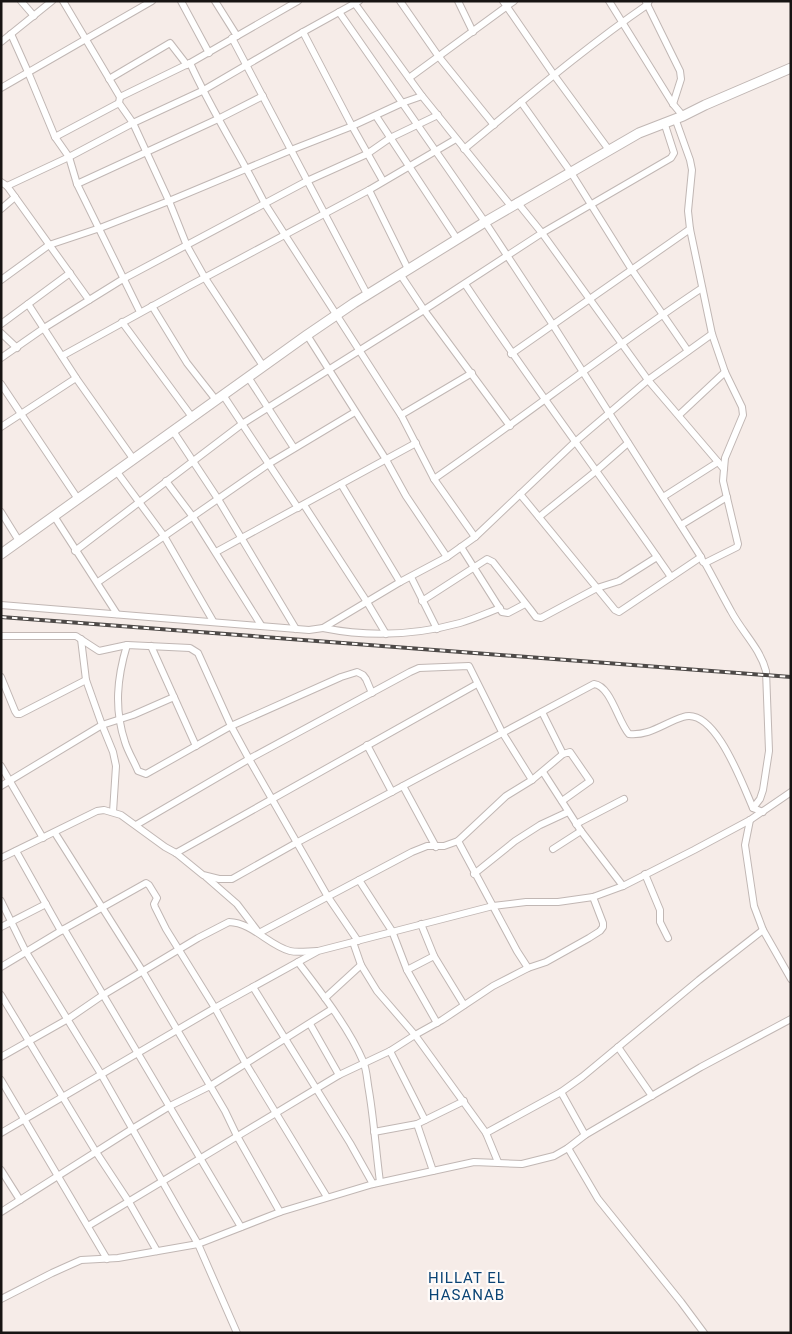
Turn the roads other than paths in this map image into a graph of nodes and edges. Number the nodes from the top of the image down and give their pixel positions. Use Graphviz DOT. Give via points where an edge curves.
graph roads {
  1 [pos="21,1"];
  2 [pos="52,1"];
  3 [pos="63,1"];
  4 [pos="152,1"];
  5 [pos="181,1"];
  6 [pos="215,1"];
  7 [pos="298,1"];
  8 [pos="400,1"];
  9 [pos="458,1"];
  10 [pos="514,1"];
  11 [pos="609,1"];
  12 [pos="355,2"];
  13 [pos="647,2"];
  14 [pos="505,4"];
  15 [pos="339,12"];
  16 [pos="34,16"];
  17 [pos="623,21"];
  18 [pos="303,32"];
  19 [pos="473,32"];
  20 [pos="11,34"];
  21 [pos="235,37"];
  22 [pos="86,40"];
  23 [pos="1,42"];
  24 [pos="208,53"];
  25 [pos="439,57"];
  26 [pos="189,64"];
  27 [pos="247,65"];
  28 [pos="791,68"];
  29 [pos="28,72"];
  30 [pos="554,75"];
  31 [pos="409,78"];
  32 [pos="109,79"];
  33 [pos="1,88"];
  34 [pos="202,90"];
  35 [pos="263,96"];
  36 [pos="422,96"];
  37 [pos="120,100"];
  38 [pos="521,102"];
  39 [pos="402,103"];
  40 [pos="673,104"];
  41 [pos="438,115"];
  42 [pos="376,116"];
  43 [pos="679,117"];
  44 [pos="218,118"];
  45 [pos="664,122"];
  46 [pos="133,123"];
  47 [pos="416,125"];
  48 [pos="494,125"];
  49 [pos="352,126"];
  50 [pos="55,137"];
  51 [pos="390,138"];
  52 [pos="456,139"];
  53 [pos="464,149"];
  54 [pos="291,150"];
  55 [pos="609,150"];
  56 [pos="434,151"];
  57 [pos="146,152"];
  58 [pos="367,154"];
  59 [pos="69,157"];
  60 [pos="408,166"];
  61 [pos="247,169"];
  62 [pos="570,171"];
  63 [pos="383,180"];
  64 [pos="307,182"];
  65 [pos="4,184"];
  66 [pos="77,184"];
  67 [pos="368,190"];
  68 [pos="15,197"];
  69 [pos="169,202"];
  70 [pos="265,204"];
  71 [pos="514,204"];
  72 [pos="591,204"];
  73 [pos="1,209"];
  74 [pos="324,213"];
  75 [pos="485,222"];
  76 [pos="100,228"];
  77 [pos="690,229"];
  78 [pos="542,233"];
  79 [pos="284,236"];
  80 [pos="457,240"];
  81 [pos="49,245"];
  82 [pos="187,246"];
  83 [pos="506,256"];
  84 [pos="408,269"];
  85 [pos="632,270"];
  86 [pos="70,273"];
  87 [pos="400,274"];
  88 [pos="205,278"];
  89 [pos="123,279"];
  90 [pos="1,280"];
  91 [pos="464,284"];
  92 [pos="702,288"];
  93 [pos="367,294"];
  94 [pos="89,300"];
  95 [pos="589,300"];
  96 [pos="28,304"];
  97 [pos="152,306"];
  98 [pos="424,310"];
  99 [pos="140,312"];
  100 [pos="336,314"];
  101 [pos="662,314"];
  102 [pos="122,322"];
  103 [pos="1,324"];
  104 [pos="553,325"];
  105 [pos="44,328"];
  106 [pos="1,333"];
  107 [pos="712,334"];
  108 [pos="307,335"];
  109 [pos="621,344"];
  110 [pos="17,348"];
  111 [pos="360,350"];
  112 [pos="688,351"];
  113 [pos="511,354"];
  114 [pos="62,356"];
  115 [pos="1,358"];
  116 [pos="263,366"];
  117 [pos="328,370"];
  118 [pos="582,372"];
  119 [pos="725,372"];
  120 [pos="472,373"];
  121 [pos="248,377"];
  122 [pos="76,378"];
  123 [pos="648,380"];
  124 [pos="1,384"];
  125 [pos="220,397"];
  126 [pos="544,400"];
  127 [pos="267,408"];
  128 [pos="355,412"];
  129 [pos="22,414"];
  130 [pos="609,414"];
  131 [pos="679,415"];
  132 [pos="192,416"];
  133 [pos="401,416"];
  134 [pos="242,424"];
  135 [pos="510,426"];
  136 [pos="1,427"];
  137 [pos="173,431"];
  138 [pos="575,442"];
  139 [pos="416,443"];
  140 [pos="628,443"];
  141 [pos="294,448"];
  142 [pos="385,458"];
  143 [pos="134,460"];
  144 [pos="192,461"];
  145 [pos="718,462"];
  146 [pos="270,463"];
  147 [pos="724,468"];
  148 [pos="596,471"];
  149 [pos="117,472"];
  150 [pos="434,479"];
  151 [pos="166,480"];
  152 [pos="340,484"];
  153 [pos="520,494"];
  154 [pos="663,497"];
  155 [pos="727,497"];
  156 [pos="78,499"];
  157 [pos="218,499"];
  158 [pos="138,502"];
  159 [pos="301,507"];
  160 [pos="1,512"];
  161 [pos="54,516"];
  162 [pos="193,517"];
  163 [pos="539,517"];
  164 [pos="681,526"];
  165 [pos="164,536"];
  166 [pos="475,537"];
  167 [pos="242,538"];
  168 [pos="19,541"];
  169 [pos="461,547"];
  170 [pos="75,551"];
  171 [pos="216,552"];
  172 [pos="1,554"];
  173 [pos="447,557"];
  174 [pos="657,558"];
  175 [pos="703,560"];
  176 [pos="474,568"];
  177 [pos="411,577"];
  178 [pos="671,577"];
  179 [pos="98,582"];
  180 [pos="400,582"];
  181 [pos="597,588"];
  182 [pos="422,601"];
  183 [pos="367,602"];
  184 [pos="525,604"];
  185 [pos="1,605"];
  186 [pos="500,608"];
  187 [pos="117,614"];
  188 [pos="213,621"];
  189 [pos="261,625"];
  190 [pos="323,628"];
  191 [pos="296,629"];
  192 [pos="437,629"];
  193 [pos="386,634"];
  194 [pos="1,636"];
  195 [pos="81,639"];
  196 [pos="127,645"];
  197 [pos="151,646"];
  198 [pos="1,677"];
  199 [pos="86,680"];
  200 [pos="477,684"];
  201 [pos="372,693"];
  202 [pos="174,697"];
  203 [pos="542,712"];
  204 [pos="120,718"];
  205 [pos="102,725"];
  206 [pos="231,726"];
  207 [pos="502,732"];
  208 [pos="367,745"];
  209 [pos="196,746"];
  210 [pos="563,754"];
  211 [pos="249,759"];
  212 [pos="1,766"];
  213 [pos="543,772"];
  214 [pos="11,780"];
  215 [pos="532,780"];
  216 [pos="1,786"];
  217 [pos="403,786"];
  218 [pos="392,792"];
  219 [pos="791,792"];
  220 [pos="272,799"];
  221 [pos="624,799"];
  222 [pos="562,801"];
  223 [pos="753,808"];
  224 [pos="113,812"];
  225 [pos="568,812"];
  226 [pos="763,812"];
  227 [pos="750,820"];
  228 [pos="576,824"];
  229 [pos="136,826"];
  230 [pos="581,831"];
  231 [pos="55,833"];
  232 [pos="43,838"];
  233 [pos="458,841"];
  234 [pos="296,843"];
  235 [pos="436,846"];
  236 [pos="553,849"];
  237 [pos="16,851"];
  238 [pos="176,853"];
  239 [pos="1,858"];
  240 [pos="474,874"];
  241 [pos="645,874"];
  242 [pos="203,875"];
  243 [pos="359,880"];
  244 [pos="623,886"];
  245 [pos="328,897"];
  246 [pos="593,897"];
  247 [pos="1,901"];
  248 [pos="46,904"];
  249 [pos="103,906"];
  250 [pos="493,906"];
  251 [pos="11,922"];
  252 [pos="422,924"];
  253 [pos="1,927"];
  254 [pos="63,930"];
  255 [pos="764,930"];
  256 [pos="392,931"];
  257 [pos="261,934"];
  258 [pos="668,938"];
  259 [pos="356,941"];
  260 [pos="179,950"];
  261 [pos="318,951"];
  262 [pos="26,952"];
  263 [pos="434,956"];
  264 [pos="298,962"];
  265 [pos="362,965"];
  266 [pos="1,967"];
  267 [pos="528,968"];
  268 [pos="407,970"];
  269 [pos="143,972"];
  270 [pos="791,979"];
  271 [pos="253,987"];
  272 [pos="1,995"];
  273 [pos="103,995"];
  274 [pos="326,998"];
  275 [pos="464,1005"];
  276 [pos="215,1008"];
  277 [pos="332,1009"];
  278 [pos="791,1019"];
  279 [pos="68,1020"];
  280 [pos="437,1023"];
  281 [pos="310,1024"];
  282 [pos="176,1030"];
  283 [pos="415,1035"];
  284 [pos="285,1038"];
  285 [pos="29,1040"];
  286 [pos="618,1047"];
  287 [pos="390,1051"];
  288 [pos="138,1053"];
  289 [pos="1,1057"];
  290 [pos="364,1063"];
  291 [pos="246,1064"];
  292 [pos="101,1074"];
  293 [pos="339,1075"];
  294 [pos="1,1080"];
  295 [pos="210,1086"];
  296 [pos="316,1088"];
  297 [pos="561,1092"];
  298 [pos="652,1096"];
  299 [pos="63,1098"];
  300 [pos="464,1101"];
  301 [pos="170,1106"];
  302 [pos="276,1113"];
  303 [pos="25,1120"];
  304 [pos="425,1120"];
  305 [pos="417,1124"];
  306 [pos="132,1129"];
  307 [pos="374,1132"];
  308 [pos="1,1133"];
  309 [pos="486,1133"];
  310 [pos="585,1135"];
  311 [pos="237,1136"];
  312 [pos="568,1148"];
  313 [pos="96,1152"];
  314 [pos="201,1158"];
  315 [pos="498,1162"];
  316 [pos="1,1170"];
  317 [pos="433,1171"];
  318 [pos="59,1176"];
  319 [pos="162,1182"];
  320 [pos="380,1182"];
  321 [pos="372,1184"];
  322 [pos="327,1197"];
  323 [pos="20,1200"];
  324 [pos="129,1202"];
  325 [pos="1,1212"];
  326 [pos="280,1212"];
  327 [pos="88,1226"];
  328 [pos="241,1227"];
  329 [pos="198,1244"];
  330 [pos="158,1252"];
  331 [pos="106,1259"];
  332 [pos="1,1299"];
  333 [pos="237,1333"];
  334 [pos="704,1333"];
  1 -- 16 [label="street"];
  2 -- 16 [label="street"];
  3 -- 22 [label="street"];
  4 -- 22 [label="street"];
  5 -- 24 [label="street"];
  6 -- 21 [label="street"];
  7 -- 21 [label="street"];
  8 -- 25 [label="street"];
  9 -- 19 [label="street"];
  10 -- 14 [label="street"];
  11 -- 17 [label="street"];
  12 -- 15 [label="street"];
  12 -- 31 [label="street"];
  13 -- 17 [label="street"];
  13 -- 40 [label="street" via="680,71 681,79"];
  14 -- 19 [label="street"];
  14 -- 30 [label="street"];
  15 -- 18 [label="street"];
  15 -- 39 [label="street"];
  16 -- 20 [label="street"];
  17 -- 30 [label="street"];
  17 -- 40 [label="street"];
  18 -- 27 [label="street"];
  18 -- 49 [label="street"];
  19 -- 25 [label="street"];
  20 -- 23 [label="street"];
  20 -- 29 [label="street"];
  21 -- 24 [label="street"];
  21 -- 27 [label="street"];
  22 -- 29 [label="street"];
  22 -- 32 [label="street"];
  24 -- 26 [label="street"];
  25 -- 31 [label="street"];
  25 -- 48 [label="street"];
  26 -- 32 [label="street" via="170,43"];
  26 -- 34 [label="street"];
  26 -- 37 [label="street"];
  27 -- 34 [label="street"];
  27 -- 35 [label="street"];
  28 -- 43 [label="main road"];
  29 -- 33 [label="street"];
  29 -- 50 [label="street"];
  30 -- 38 [label="street"];
  30 -- 55 [label="street"];
  31 -- 36 [label="street"];
  32 -- 37 [label="street"];
  34 -- 44 [label="street"];
  34 -- 46 [label="street"];
  35 -- 44 [label="street"];
  35 -- 54 [label="street"];
  36 -- 39 [label="street"];
  36 -- 41 [label="street"];
  37 -- 46 [label="street"];
  37 -- 50 [label="street"];
  38 -- 48 [label="street"];
  38 -- 62 [label="street"];
  39 -- 42 [label="street"];
  39 -- 47 [label="street"];
  40 -- 43 [label="street"];
  41 -- 47 [label="street"];
  41 -- 52 [label="street"];
  42 -- 49 [label="street"];
  42 -- 51 [label="street"];
  43 -- 45 [label="main road"];
  43 -- 77 [label="street" via="692,170 688,211"];
  44 -- 57 [label="street"];
  44 -- 61 [label="street"];
  45 -- 55 [label="main road"];
  45 -- 72 [label="street" via="674,156"];
  46 -- 57 [label="street"];
  46 -- 59 [label="street"];
  47 -- 51 [label="street"];
  47 -- 56 [label="street"];
  48 -- 53 [label="street"];
  49 -- 54 [label="street"];
  49 -- 58 [label="street"];
  50 -- 59 [label="street"];
  51 -- 58 [label="street"];
  51 -- 60 [label="street"];
  52 -- 53 [label="street"];
  52 -- 56 [label="street"];
  53 -- 71 [label="street"];
  54 -- 61 [label="street"];
  54 -- 64 [label="street"];
  55 -- 62 [label="main road"];
  56 -- 60 [label="street"];
  56 -- 75 [label="street"];
  57 -- 66 [label="street"];
  57 -- 69 [label="street"];
  58 -- 63 [label="street"];
  58 -- 64 [label="street"];
  59 -- 65 [label="street"];
  59 -- 66 [label="street"];
  60 -- 63 [label="street"];
  60 -- 80 [label="street"];
  61 -- 69 [label="street"];
  61 -- 70 [label="street"];
  62 -- 71 [label="main road"];
  62 -- 72 [label="street"];
  63 -- 67 [label="street"];
  64 -- 70 [label="street"];
  64 -- 74 [label="street"];
  65 -- 68 [label="street"];
  66 -- 76 [label="street"];
  67 -- 74 [label="street"];
  67 -- 84 [label="street"];
  68 -- 73 [label="street"];
  68 -- 81 [label="street"];
  69 -- 76 [label="street"];
  69 -- 82 [label="street"];
  70 -- 79 [label="street"];
  70 -- 82 [label="street"];
  71 -- 75 [label="main road"];
  71 -- 78 [label="street"];
  72 -- 78 [label="street"];
  72 -- 85 [label="street"];
  74 -- 79 [label="street"];
  74 -- 93 [label="street"];
  75 -- 80 [label="main road"];
  75 -- 83 [label="street"];
  76 -- 81 [label="street"];
  76 -- 89 [label="street"];
  77 -- 85 [label="street"];
  77 -- 92 [label="street"];
  78 -- 83 [label="street"];
  78 -- 95 [label="street"];
  79 -- 88 [label="street"];
  79 -- 100 [label="street"];
  80 -- 84 [label="main road"];
  81 -- 86 [label="street"];
  81 -- 90 [label="street"];
  82 -- 88 [label="street"];
  82 -- 89 [label="street"];
  83 -- 91 [label="street"];
  83 -- 104 [label="street"];
  84 -- 87 [label="main road"];
  85 -- 95 [label="street"];
  85 -- 101 [label="street"];
  86 -- 94 [label="street"];
  86 -- 96 [label="street"];
  87 -- 93 [label="main road"];
  87 -- 98 [label="street"];
  88 -- 97 [label="street"];
  88 -- 116 [label="street"];
  89 -- 94 [label="street"];
  89 -- 99 [label="street"];
  91 -- 98 [label="street"];
  91 -- 113 [label="street"];
  92 -- 101 [label="street"];
  92 -- 107 [label="street"];
  93 -- 100 [label="main road"];
  94 -- 105 [label="street"];
  95 -- 104 [label="street"];
  95 -- 109 [label="street"];
  96 -- 103 [label="street"];
  96 -- 105 [label="street"];
  97 -- 99 [label="street"];
  97 -- 125 [label="street" via="186,363"];
  98 -- 111 [label="street"];
  98 -- 120 [label="street"];
  99 -- 102 [label="street"];
  100 -- 108 [label="main road"];
  100 -- 111 [label="street"];
  101 -- 109 [label="street"];
  101 -- 112 [label="street"];
  102 -- 114 [label="street"];
  102 -- 132 [label="street"];
  104 -- 113 [label="street"];
  104 -- 118 [label="street"];
  105 -- 110 [label="street"];
  105 -- 114 [label="street"];
  106 -- 110 [label="street"];
  107 -- 112 [label="street"];
  107 -- 119 [label="street"];
  108 -- 116 [label="main road"];
  108 -- 117 [label="street"];
  109 -- 118 [label="street"];
  109 -- 123 [label="street"];
  110 -- 115 [label="street"];
  111 -- 117 [label="street"];
  111 -- 133 [label="street"];
  112 -- 123 [label="street"];
  113 -- 126 [label="street"];
  114 -- 122 [label="street"];
  116 -- 121 [label="main road"];
  117 -- 127 [label="street"];
  117 -- 128 [label="street"];
  118 -- 126 [label="street"];
  118 -- 130 [label="street"];
  119 -- 131 [label="street"];
  119 -- 147 [label="street" via="743,415"];
  120 -- 133 [label="street"];
  120 -- 135 [label="street"];
  121 -- 125 [label="main road"];
  121 -- 127 [label="street"];
  122 -- 129 [label="street"];
  122 -- 143 [label="street"];
  123 -- 130 [label="street"];
  123 -- 131 [label="street"];
  124 -- 129 [label="street"];
  125 -- 132 [label="main road"];
  125 -- 134 [label="street"];
  126 -- 135 [label="street"];
  126 -- 138 [label="street"];
  127 -- 134 [label="street"];
  127 -- 141 [label="street"];
  128 -- 141 [label="street"];
  128 -- 142 [label="street"];
  129 -- 136 [label="street"];
  129 -- 156 [label="street"];
  130 -- 138 [label="street"];
  130 -- 140 [label="street"];
  131 -- 145 [label="street"];
  132 -- 137 [label="main road"];
  133 -- 139 [label="street"];
  134 -- 144 [label="street"];
  134 -- 146 [label="street"];
  135 -- 150 [label="street"];
  137 -- 143 [label="main road"];
  137 -- 144 [label="street"];
  138 -- 148 [label="street"];
  138 -- 153 [label="street"];
  139 -- 142 [label="street"];
  139 -- 150 [label="street"];
  140 -- 148 [label="street"];
  140 -- 154 [label="street"];
  141 -- 146 [label="street"];
  142 -- 152 [label="street"];
  142 -- 173 [label="street"];
  143 -- 149 [label="main road"];
  144 -- 151 [label="street"];
  144 -- 157 [label="street"];
  145 -- 147 [label="street"];
  145 -- 154 [label="street"];
  146 -- 157 [label="street"];
  146 -- 159 [label="street"];
  147 -- 155 [label="street"];
  148 -- 163 [label="street"];
  148 -- 174 [label="street"];
  149 -- 156 [label="main road"];
  149 -- 158 [label="street"];
  150 -- 166 [label="street"];
  151 -- 158 [label="street"];
  151 -- 162 [label="street"];
  152 -- 159 [label="street"];
  152 -- 180 [label="street"];
  153 -- 163 [label="street"];
  153 -- 166 [label="street"];
  154 -- 164 [label="street"];
  155 -- 164 [label="street"];
  155 -- 175 [label="street" via="737,547"];
  156 -- 161 [label="main road"];
  157 -- 162 [label="street"];
  157 -- 167 [label="street"];
  158 -- 165 [label="street"];
  158 -- 170 [label="street"];
  159 -- 167 [label="street"];
  159 -- 183 [label="street"];
  160 -- 168 [label="street"];
  161 -- 168 [label="main road"];
  161 -- 170 [label="street"];
  162 -- 165 [label="street"];
  162 -- 171 [label="street"];
  163 -- 181 [label="street"];
  164 -- 175 [label="street"];
  165 -- 179 [label="street"];
  165 -- 188 [label="street"];
  166 -- 169 [label="street"];
  167 -- 171 [label="street"];
  167 -- 191 [label="street"];
  168 -- 172 [label="main road"];
  169 -- 173 [label="street"];
  169 -- 176 [label="street"];
  170 -- 179 [label="street"];
  171 -- 189 [label="street"];
  173 -- 177 [label="street"];
  174 -- 178 [label="street"];
  174 -- 181 [label="street" via="620,581"];
  175 -- 178 [label="street"];
  175 -- 223 [label="street" via="731,612 756,648 766,671 769,751 763,790"];
  176 -- 182 [label="street"];
  176 -- 184 [label="street" via="487,559 493,562"];
  176 -- 186 [label="street"];
  177 -- 180 [label="street"];
  177 -- 182 [label="street"];
  178 -- 181 [label="street" via="619,612"];
  179 -- 187 [label="street"];
  180 -- 183 [label="street"];
  181 -- 184 [label="street" via="541,618"];
  182 -- 192 [label="street"];
  183 -- 190 [label="street"];
  183 -- 193 [label="street"];
  184 -- 186 [label="street" via="508,613"];
  185 -- 187 [label="street"];
  186 -- 192 [label="street"];
  187 -- 188 [label="street"];
  188 -- 189 [label="street"];
  189 -- 191 [label="street"];
  190 -- 191 [label="street"];
  190 -- 193 [label="street" via="338,632"];
  192 -- 193 [label="street"];
  194 -- 195 [label="street" via="76,636"];
  195 -- 196 [label="street" via="99,651"];
  195 -- 199 [label="street"];
  196 -- 197 [label="street"];
  196 -- 204 [label="street" via="117,686"];
  197 -- 202 [label="street"];
  197 -- 206 [label="street" via="190,648 198,654"];
  198 -- 199 [label="street" via="17,714"];
  199 -- 205 [label="street"];
  200 -- 201 [label="street" via="469,666 419,668"];
  200 -- 207 [label="street"];
  200 -- 208 [label="street"];
  201 -- 206 [label="street" via="366,679 357,672"];
  201 -- 211 [label="street"];
  202 -- 204 [label="street"];
  202 -- 209 [label="street"];
  203 -- 207 [label="street"];
  203 -- 210 [label="street"];
  203 -- 223 [label="street" via="598,684 608,694 629,734 653,732 684,716 703,720 721,741"];
  204 -- 205 [label="street"];
  204 -- 209 [label="street" via="125,741 138,771 142,773 146,774"];
  205 -- 214 [label="street"];
  205 -- 224 [label="street" via="116,766"];
  206 -- 209 [label="street"];
  206 -- 211 [label="street"];
  207 -- 215 [label="street"];
  207 -- 217 [label="street"];
  208 -- 218 [label="street"];
  208 -- 220 [label="street"];
  210 -- 213 [label="street"];
  210 -- 222 [label="street" via="572,752 590,781"];
  211 -- 220 [label="street"];
  211 -- 229 [label="street"];
  212 -- 214 [label="street"];
  213 -- 215 [label="street"];
  213 -- 222 [label="street"];
  214 -- 216 [label="street"];
  214 -- 232 [label="street"];
  215 -- 233 [label="street" via="497,804"];
  217 -- 218 [label="street"];
  217 -- 235 [label="street"];
  218 -- 234 [label="street"];
  219 -- 226 [label="street"];
  220 -- 234 [label="street"];
  220 -- 238 [label="street"];
  221 -- 228 [label="street"];
  222 -- 225 [label="street"];
  223 -- 226 [label="street"];
  224 -- 229 [label="street"];
  224 -- 231 [label="street" via="97,811"];
  225 -- 228 [label="street"];
  225 -- 240 [label="street" via="515,841"];
  226 -- 227 [label="street"];
  227 -- 241 [label="street"];
  227 -- 255 [label="street" via="745,845 754,906"];
  228 -- 230 [label="street"];
  229 -- 238 [label="street"];
  230 -- 236 [label="street"];
  230 -- 244 [label="street"];
  231 -- 232 [label="street"];
  231 -- 249 [label="street"];
  232 -- 237 [label="street"];
  233 -- 235 [label="street"];
  233 -- 240 [label="street"];
  234 -- 242 [label="street" via="232,879"];
  234 -- 245 [label="street"];
  235 -- 243 [label="street" via="412,852"];
  237 -- 239 [label="street"];
  237 -- 248 [label="street"];
  238 -- 242 [label="street"];
  240 -- 250 [label="street"];
  241 -- 244 [label="street"];
  241 -- 258 [label="street"];
  242 -- 257 [label="street" via="237,904"];
  243 -- 245 [label="street"];
  243 -- 256 [label="street"];
  244 -- 246 [label="street"];
  245 -- 257 [label="street"];
  245 -- 259 [label="street"];
  246 -- 250 [label="street"];
  246 -- 267 [label="street" via="603,923 600,931 546,962"];
  247 -- 251 [label="street"];
  248 -- 251 [label="street"];
  248 -- 254 [label="street"];
  249 -- 254 [label="street"];
  249 -- 260 [label="street" via="146,882 156,898 155,907"];
  249 -- 269 [label="street"];
  250 -- 252 [label="street"];
  250 -- 267 [label="street"];
  251 -- 253 [label="street"];
  251 -- 262 [label="street"];
  252 -- 256 [label="street"];
  252 -- 263 [label="street"];
  254 -- 262 [label="street"];
  254 -- 273 [label="street"];
  255 -- 270 [label="street"];
  255 -- 286 [label="street"];
  256 -- 259 [label="street"];
  256 -- 268 [label="street"];
  257 -- 260 [label="street" via="230,922"];
  257 -- 261 [label="street" via="292,952"];
  259 -- 261 [label="street"];
  259 -- 265 [label="street"];
  260 -- 269 [label="street"];
  260 -- 276 [label="street"];
  261 -- 264 [label="street"];
  262 -- 266 [label="street"];
  262 -- 279 [label="street"];
  263 -- 268 [label="street"];
  263 -- 275 [label="street"];
  264 -- 271 [label="street"];
  264 -- 274 [label="street"];
  265 -- 274 [label="street"];
  265 -- 283 [label="street" via="377,991"];
  267 -- 275 [label="street"];
  268 -- 280 [label="street"];
  269 -- 273 [label="street"];
  269 -- 282 [label="street"];
  271 -- 276 [label="street"];
  271 -- 284 [label="street"];
  272 -- 285 [label="street"];
  273 -- 279 [label="street"];
  273 -- 288 [label="street"];
  274 -- 277 [label="street"];
  275 -- 280 [label="street"];
  276 -- 282 [label="street"];
  276 -- 291 [label="street"];
  277 -- 281 [label="street"];
  277 -- 290 [label="street"];
  278 -- 298 [label="street"];
  279 -- 285 [label="street"];
  279 -- 292 [label="street"];
  280 -- 283 [label="street"];
  281 -- 284 [label="street"];
  281 -- 293 [label="street"];
  282 -- 288 [label="street"];
  282 -- 295 [label="street"];
  283 -- 287 [label="street"];
  283 -- 300 [label="street"];
  284 -- 291 [label="street"];
  284 -- 296 [label="street"];
  285 -- 289 [label="street"];
  285 -- 299 [label="street"];
  286 -- 297 [label="street"];
  286 -- 298 [label="street"];
  287 -- 290 [label="street"];
  287 -- 304 [label="street"];
  288 -- 292 [label="street"];
  288 -- 301 [label="street"];
  290 -- 293 [label="street"];
  290 -- 307 [label="street"];
  291 -- 295 [label="street"];
  291 -- 302 [label="street"];
  292 -- 299 [label="street"];
  292 -- 306 [label="street"];
  293 -- 296 [label="street"];
  294 -- 303 [label="street"];
  295 -- 301 [label="street"];
  295 -- 311 [label="street"];
  296 -- 302 [label="street"];
  296 -- 321 [label="street"];
  297 -- 309 [label="street"];
  297 -- 310 [label="street"];
  298 -- 310 [label="street"];
  299 -- 303 [label="street"];
  299 -- 313 [label="street"];
  300 -- 304 [label="street"];
  300 -- 309 [label="street"];
  301 -- 306 [label="street"];
  301 -- 314 [label="street"];
  302 -- 311 [label="street"];
  302 -- 322 [label="street"];
  303 -- 308 [label="street"];
  303 -- 318 [label="street"];
  304 -- 305 [label="street"];
  305 -- 307 [label="street"];
  305 -- 317 [label="street"];
  306 -- 313 [label="street"];
  306 -- 319 [label="street"];
  307 -- 320 [label="street"];
  309 -- 315 [label="street"];
  310 -- 312 [label="street"];
  311 -- 314 [label="street"];
  311 -- 326 [label="street"];
  312 -- 315 [label="street" via="554,1156 522,1164"];
  312 -- 334 [label="street" via="598,1199"];
  313 -- 318 [label="street"];
  313 -- 324 [label="street"];
  314 -- 319 [label="street"];
  314 -- 328 [label="street"];
  315 -- 317 [label="street" via="474,1162"];
  316 -- 323 [label="street"];
  317 -- 320 [label="street"];
  318 -- 323 [label="street"];
  318 -- 327 [label="street"];
  319 -- 324 [label="street"];
  319 -- 329 [label="street"];
  320 -- 321 [label="street"];
  321 -- 322 [label="street"];
  322 -- 326 [label="street"];
  323 -- 325 [label="street"];
  324 -- 327 [label="street"];
  324 -- 330 [label="street"];
  326 -- 328 [label="street"];
  327 -- 331 [label="street"];
  328 -- 329 [label="street"];
  329 -- 330 [label="street"];
  329 -- 333 [label="street"];
  330 -- 331 [label="street"];
  331 -- 332 [label="street" via="81,1260"];
}
